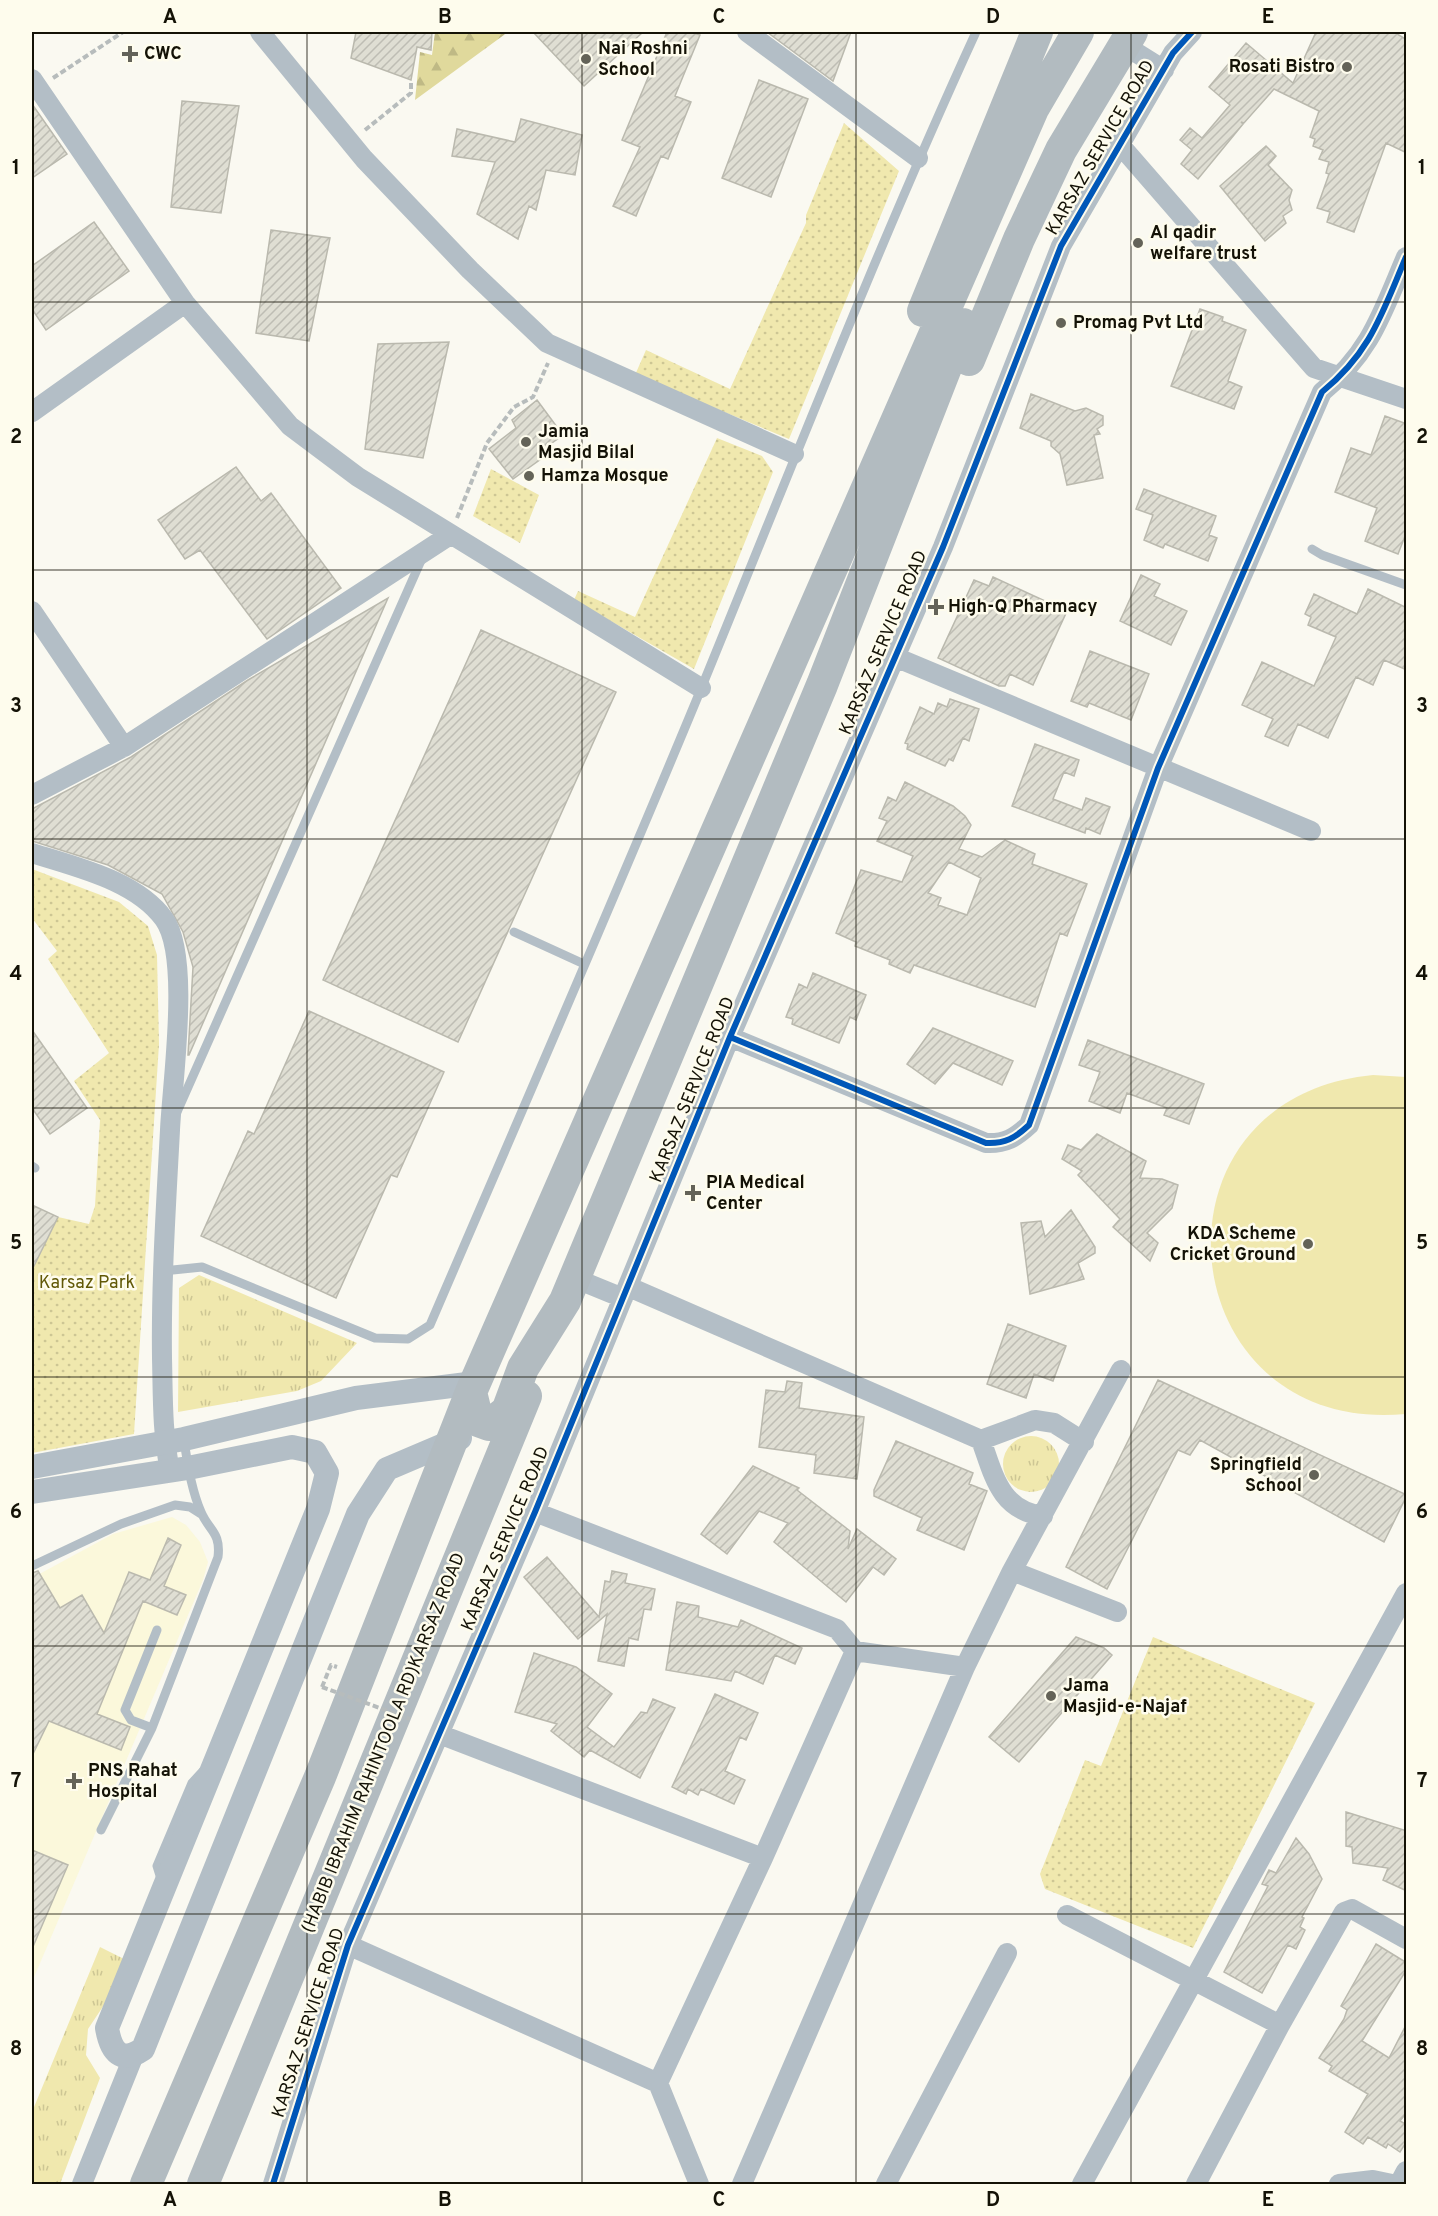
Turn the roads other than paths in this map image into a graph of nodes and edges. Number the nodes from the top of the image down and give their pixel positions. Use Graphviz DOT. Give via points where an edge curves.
graph roads {
  1 [pos="260,32"];
  2 [pos="747,32"];
  3 [pos="976,32"];
  4 [pos="1038,32"];
  5 [pos="1078,32"];
  6 [pos="1192,32"];
  7 [pos="1118,36"];
  8 [pos="1164,70"];
  9 [pos="34,84"];
  10 [pos="1121,146"];
  11 [pos="918,158"];
  12 [pos="1407,257"];
  13 [pos="184,303"];
  14 [pos="1340,377"];
  15 [pos="1407,399"];
  16 [pos="32,412"];
  17 [pos="794,454"];
  18 [pos="450,535"];
  19 [pos="1312,549"];
  20 [pos="425,551"];
  21 [pos="1407,585"];
  22 [pos="32,611"];
  23 [pos="800,638"];
  24 [pos="895,657"];
  25 [pos="701,688"];
  26 [pos="124,747"];
  27 [pos="1158,768"];
  28 [pos="32,795"];
  29 [pos="1311,831"];
  30 [pos="32,854"];
  31 [pos="514,932"];
  32 [pos="584,964"];
  33 [pos="730,1037"];
  34 [pos="170,1127"];
  35 [pos="163,1271"];
  36 [pos="569,1290"];
  37 [pos="626,1293"];
  38 [pos="1121,1370"];
  39 [pos="473,1388"];
  40 [pos="489,1425"];
  41 [pos="981,1440"];
  42 [pos="174,1441"];
  43 [pos="452,1442"];
  44 [pos="1084,1442"];
  45 [pos="32,1467"];
  46 [pos="179,1470"];
  47 [pos="32,1491"];
  48 [pos="535,1512"];
  49 [pos="201,1514"];
  50 [pos="1043,1516"];
  51 [pos="32,1566"];
  52 [pos="1012,1571"];
  53 [pos="1407,1593"];
  54 [pos="1117,1612"];
  55 [pos="157,1630"];
  56 [pos="855,1651"];
  57 [pos="965,1667"];
  58 [pos="152,1728"];
  59 [pos="439,1734"];
  60 [pos="101,1830"];
  61 [pos="763,1858"];
  62 [pos="1067,1916"];
  63 [pos="1407,1939"];
  64 [pos="348,1945"];
  65 [pos="1006,1953"];
  66 [pos="1194,1982"];
  67 [pos="1280,2025"];
  68 [pos="134,2055"];
  69 [pos="658,2083"];
  70 [pos="1407,2171"];
  71 [pos="279,2183"];
  72 [pos="1379,2183"];
  73 [pos="82,2184"];
  74 [pos="146,2184"];
  75 [pos="204,2184"];
  76 [pos="699,2184"];
  77 [pos="742,2184"];
  78 [pos="886,2184"];
  79 [pos="1082,2184"];
  80 [pos="1196,2184"];
  81 [pos="1339,2184"];
  82 [pos="1399,2184"];
  1 -- 17 [label="street" via="350,142 470,270 547,343"];
  2 -- 11 [label="street"];
  3 -- 11 [label="lane"];
  4 -- 23 [label="highway" via="857,472"];
  5 -- 23 [label="highway" via="1033,109"];
  6 -- 8 [label="street, KARSAZ SERVICE ROAD"];
  7 -- 8 [label="street"];
  7 -- 36 [label="highway" via="1019,239 859,624 822,686"];
  8 -- 10 [label="street, KARSAZ SERVICE ROAD"];
  9 -- 13 [label="street"];
  10 -- 14 [label="street" via="1314,368"];
  10 -- 24 [label="street, KARSAZ SERVICE ROAD" via="1061,246"];
  11 -- 17 [label="lane"];
  12 -- 14 [label="street" via="1369,343"];
  13 -- 16 [label="street"];
  13 -- 18 [label="street" via="290,426 358,477"];
  14 -- 15 [label="street"];
  14 -- 27 [label="street" via="1322,392"];
  17 -- 25 [label="lane"];
  18 -- 20 [label="street"];
  18 -- 25 [label="street"];
  19 -- 21 [label="lane"];
  20 -- 26 [label="street"];
  20 -- 34 [label="lane"];
  22 -- 26 [label="street"];
  23 -- 39 [label="highway"];
  24 -- 27 [label="street"];
  24 -- 33 [label="street, KARSAZ SERVICE ROAD"];
  25 -- 32 [label="lane"];
  26 -- 28 [label="street"];
  27 -- 29 [label="street"];
  27 -- 33 [label="street" via="1038,1105 1029,1125 1016,1137 1001,1144 986,1143"];
  30 -- 34 [label="street" via="115,882 150,903 166,921 177,960 178,1032"];
  31 -- 32 [label="lane"];
  32 -- 35 [label="lane" via="430,1325 408,1339 375,1338 202,1267"];
  33 -- 37 [label="street, KARSAZ SERVICE ROAD"];
  34 -- 35 [label="street"];
  35 -- 42 [label="street"];
  36 -- 37 [label="street"];
  36 -- 40 [label="highway" via="523,1368 507,1411"];
  36 -- 75 [label="highway, (HABIB IBRAHIM RAHINTOOLA RD)KARSAZ ROAD"];
  37 -- 41 [label="street"];
  37 -- 48 [label="street, KARSAZ SERVICE ROAD"];
  38 -- 44 [label="street"];
  39 -- 40 [label="highway" via="478,1421"];
  39 -- 42 [label="street" via="356,1398"];
  39 -- 43 [label="highway"];
  40 -- 43 [label="street"];
  41 -- 44 [label="street" via="1035,1420 1054,1423"];
  41 -- 50 [label="street" via="1000,1489 1011,1504 1029,1514"];
  42 -- 45 [label="street"];
  42 -- 46 [label="street"];
  43 -- 68 [label="street" via="387,1469 358,1514 144,2049"];
  43 -- 74 [label="highway" via="320,1777"];
  44 -- 50 [label="street"];
  46 -- 47 [label="street"];
  46 -- 49 [label="lane"];
  46 -- 68 [label="street" via="292,1447 315,1452 327,1473 318,1509 107,2028 109,2042 116,2052"];
  48 -- 56 [label="street" via="837,1629"];
  48 -- 59 [label="street, KARSAZ SERVICE ROAD"];
  49 -- 51 [label="lane" via="175,1505 120,1524"];
  49 -- 58 [label="lane" via="216,1534 218,1557"];
  50 -- 52 [label="street"];
  52 -- 54 [label="street"];
  52 -- 57 [label="street"];
  53 -- 66 [label="street"];
  55 -- 58 [label="lane" via="125,1710 131,1720"];
  56 -- 57 [label="street"];
  56 -- 61 [label="street"];
  57 -- 77 [label="street"];
  58 -- 60 [label="lane"];
  59 -- 61 [label="street"];
  59 -- 64 [label="street, KARSAZ SERVICE ROAD"];
  61 -- 69 [label="street"];
  62 -- 66 [label="street"];
  63 -- 67 [label="street" via="1352,1910 1344,1912"];
  64 -- 69 [label="street"];
  64 -- 71 [label="street, KARSAZ SERVICE ROAD"];
  65 -- 78 [label="street"];
  66 -- 67 [label="street"];
  66 -- 79 [label="street"];
  67 -- 80 [label="street"];
  68 -- 73 [label="street"];
  69 -- 76 [label="street"];
  70 -- 82 [label="street"];
  72 -- 81 [label="street"];
}
